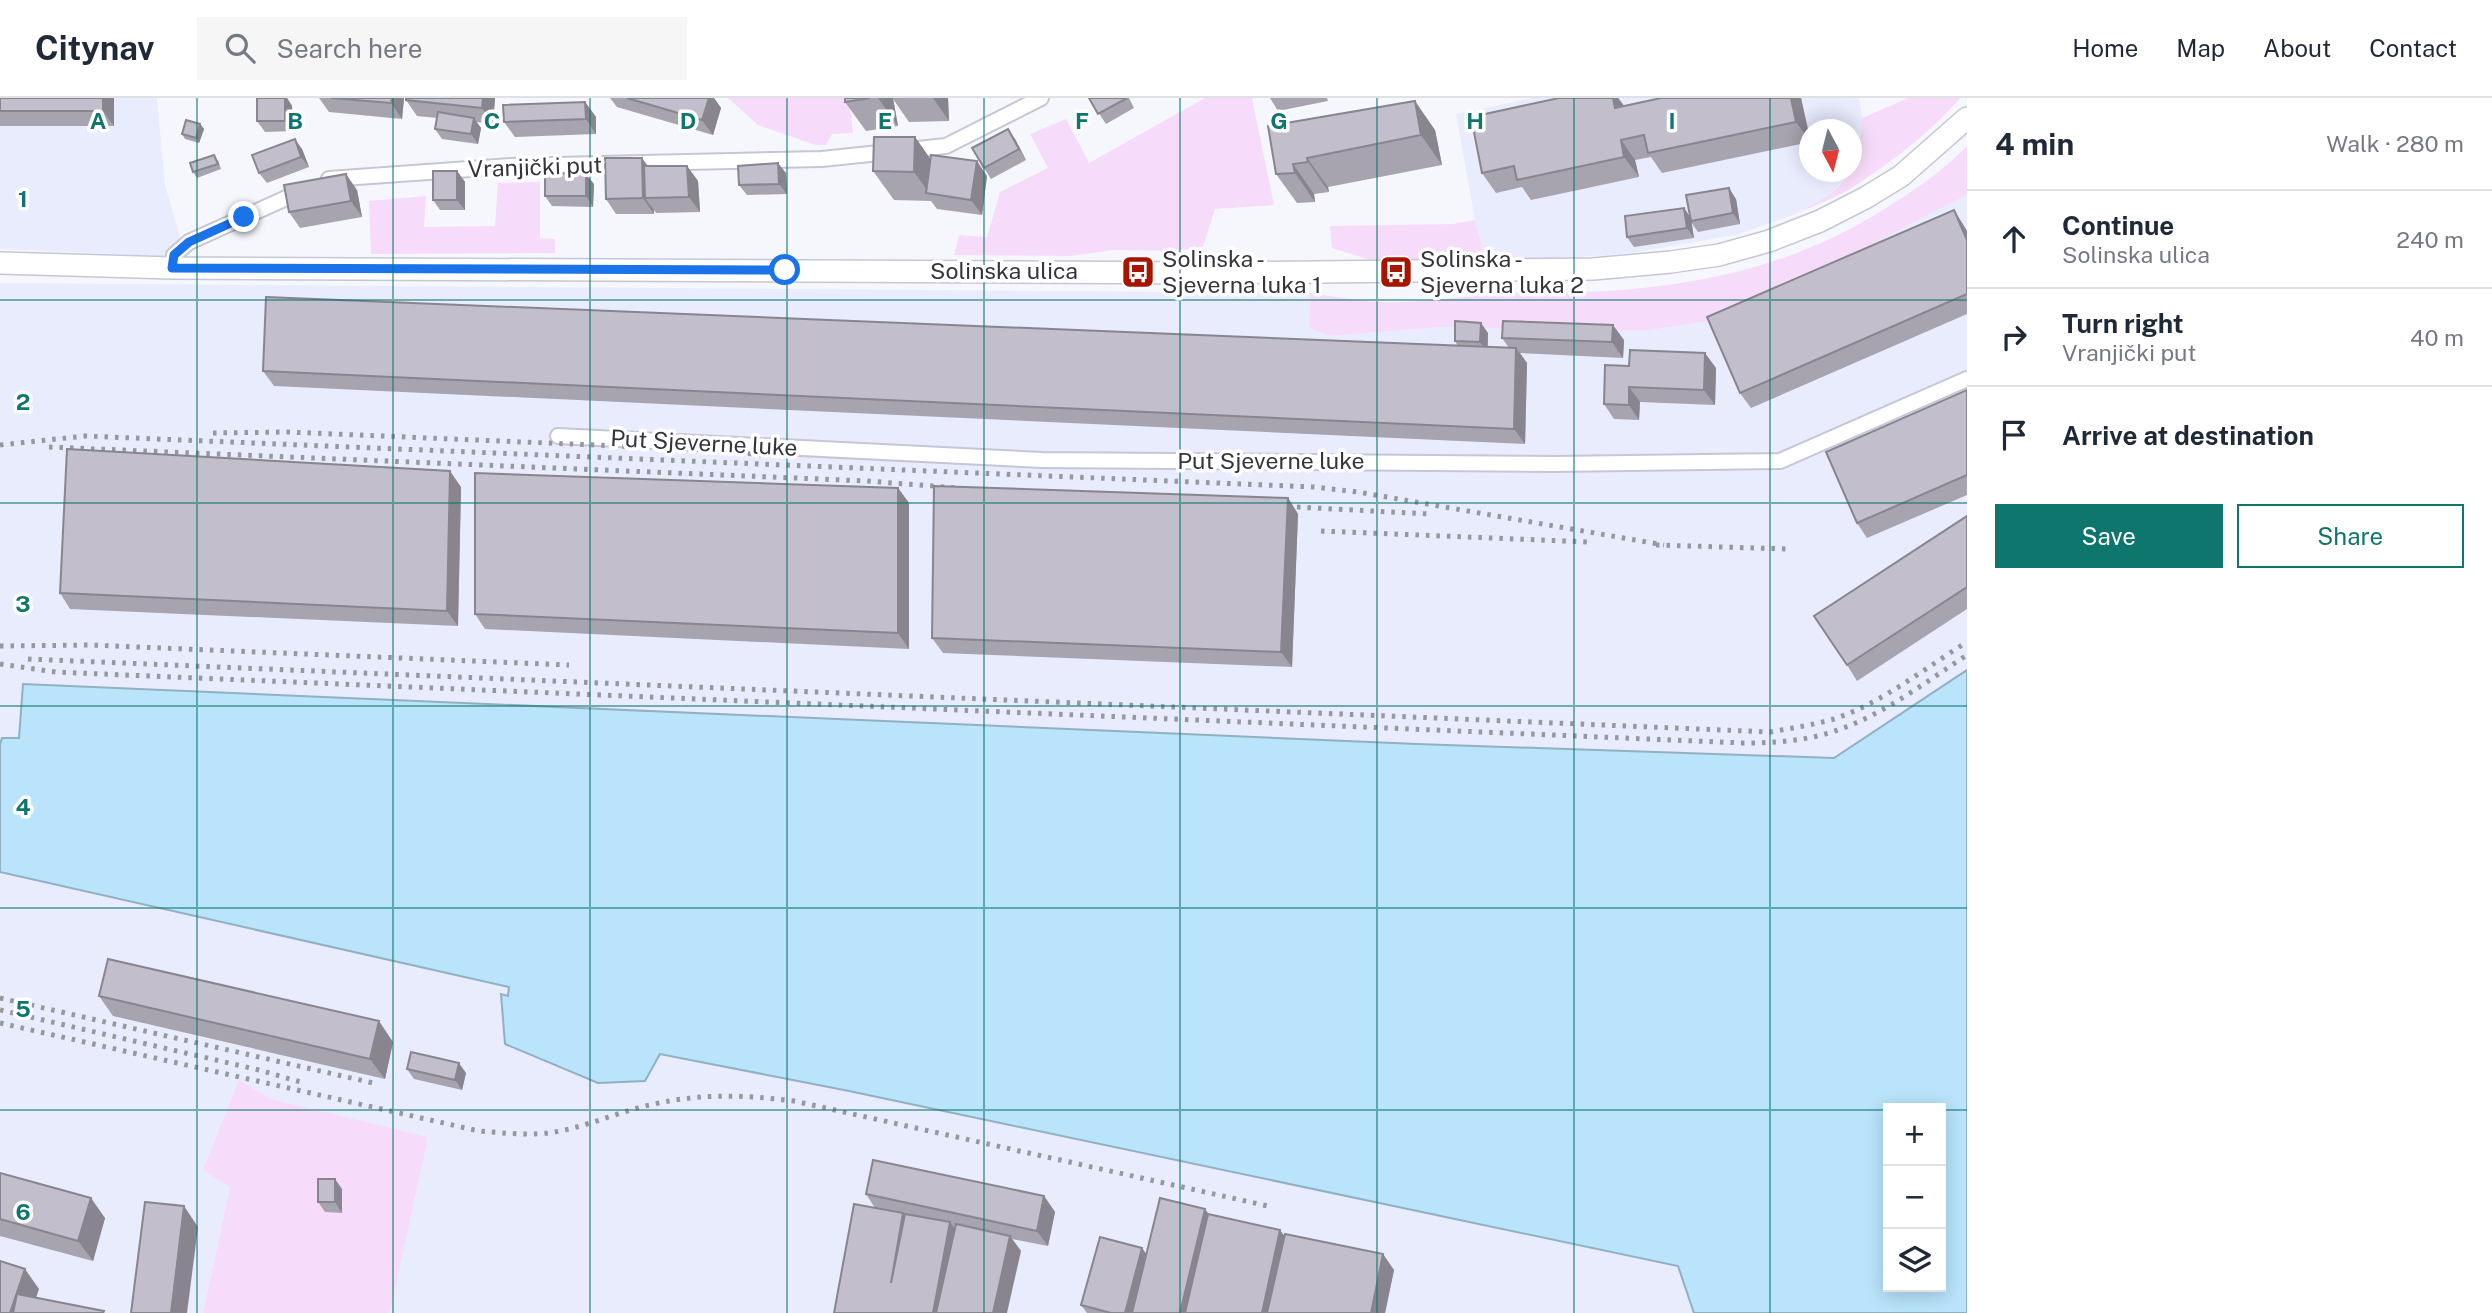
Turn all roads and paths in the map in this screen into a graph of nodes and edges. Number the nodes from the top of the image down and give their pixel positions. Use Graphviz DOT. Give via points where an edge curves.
graph roads {
  1 [pos="1041,98"];
  2 [pos="1967,118"];
  3 [pos="0,263"];
  4 [pos="172,268"];
  5 [pos="1967,379"];
  6 [pos="558,436"];
  1 -- 4 [label="street, Vranjički put" via="946,146 822,159 512,166 327,179 189,242 174,255"];
  2 -- 4 [label="main road, Solinska ulica" via="1901,176 1821,221 1719,255 1606,268 1199,273"];
  3 -- 4 [label="main road, Solinska ulica"];
  5 -- 6 [label="street, Put Sjeverne luke" via="1780,461 1042,460"];
}
